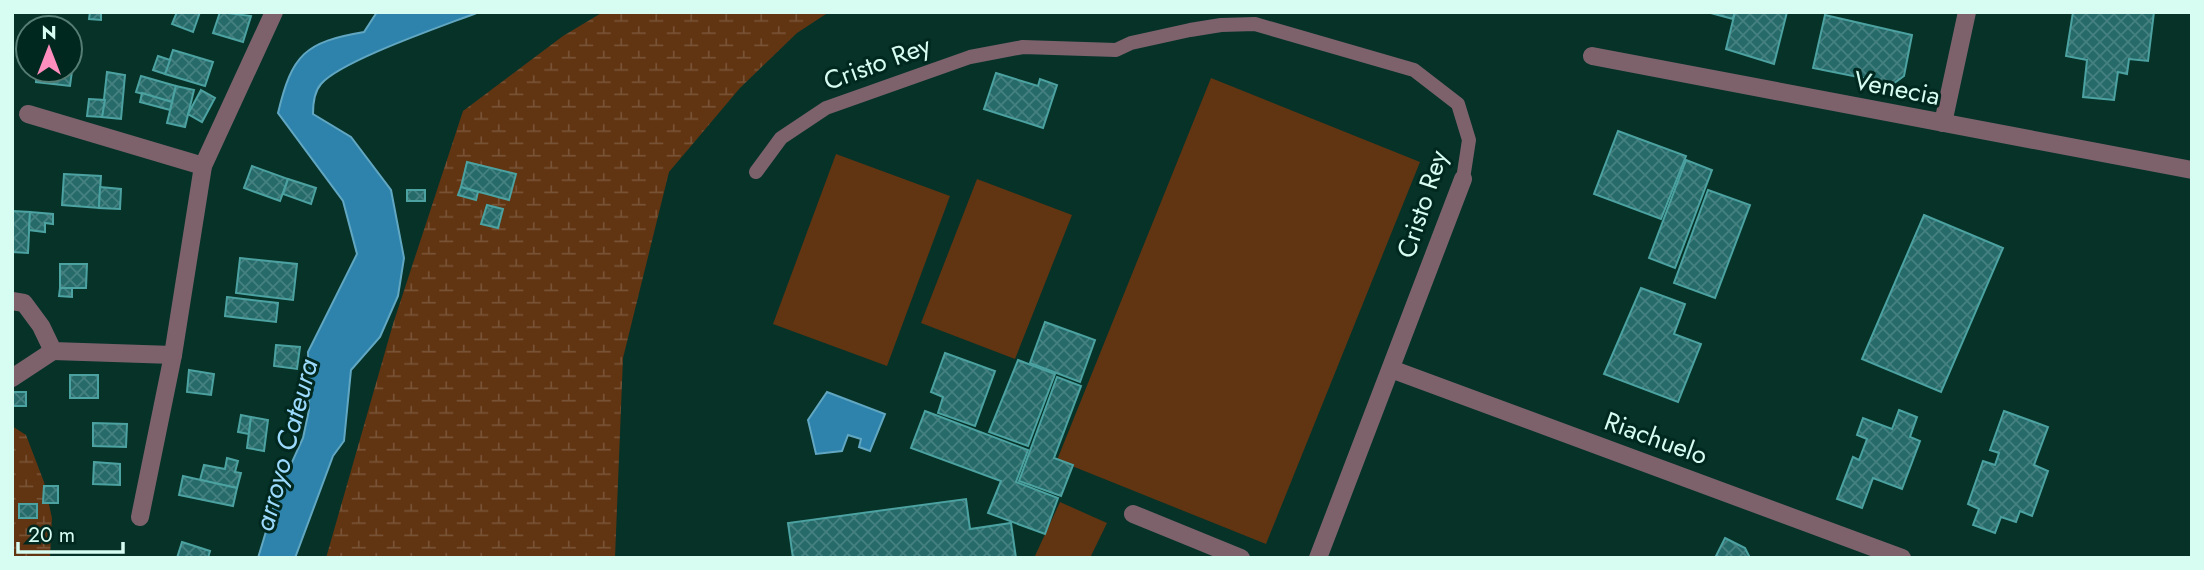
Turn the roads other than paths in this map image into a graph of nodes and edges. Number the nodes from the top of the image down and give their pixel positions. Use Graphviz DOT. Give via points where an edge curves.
graph roads {
  1 [pos="274,12"];
  2 [pos="1967,12"];
  3 [pos="1592,56"];
  4 [pos="28,114"];
  5 [pos="1943,123"];
  6 [pos="203,166"];
  7 [pos="2192,170"];
  8 [pos="756,172"];
  9 [pos="1463,178"];
  10 [pos="12,301"];
  11 [pos="53,351"];
  12 [pos="173,355"];
  13 [pos="1391,369"];
  14 [pos="12,378"];
  15 [pos="1133,514"];
  16 [pos="140,517"];
  17 [pos="1859,549"];
  18 [pos="1241,558"];
  19 [pos="1318,558"];
  20 [pos="1902,558"];
  1 -- 6 [label="street"];
  2 -- 5 [label="street"];
  3 -- 5 [label="street, Venecia"];
  4 -- 6 [label="street"];
  5 -- 7 [label="street, Venecia"];
  6 -- 12 [label="street"];
  8 -- 9 [label="lane, Cristo Rey" via="781,138 826,108 970,57 1023,47 1116,50 1190,30 1255,24 1414,70 1458,104 1469,140"];
  9 -- 13 [label="street, Cristo Rey"];
  10 -- 11 [label="street" via="24,303"];
  11 -- 12 [label="street"];
  11 -- 14 [label="street"];
  12 -- 16 [label="street"];
  13 -- 17 [label="street, Riachuelo"];
  13 -- 19 [label="street, Cristo Rey"];
  15 -- 18 [label="street"];
  17 -- 20 [label="street, Riachuelo"];
}
